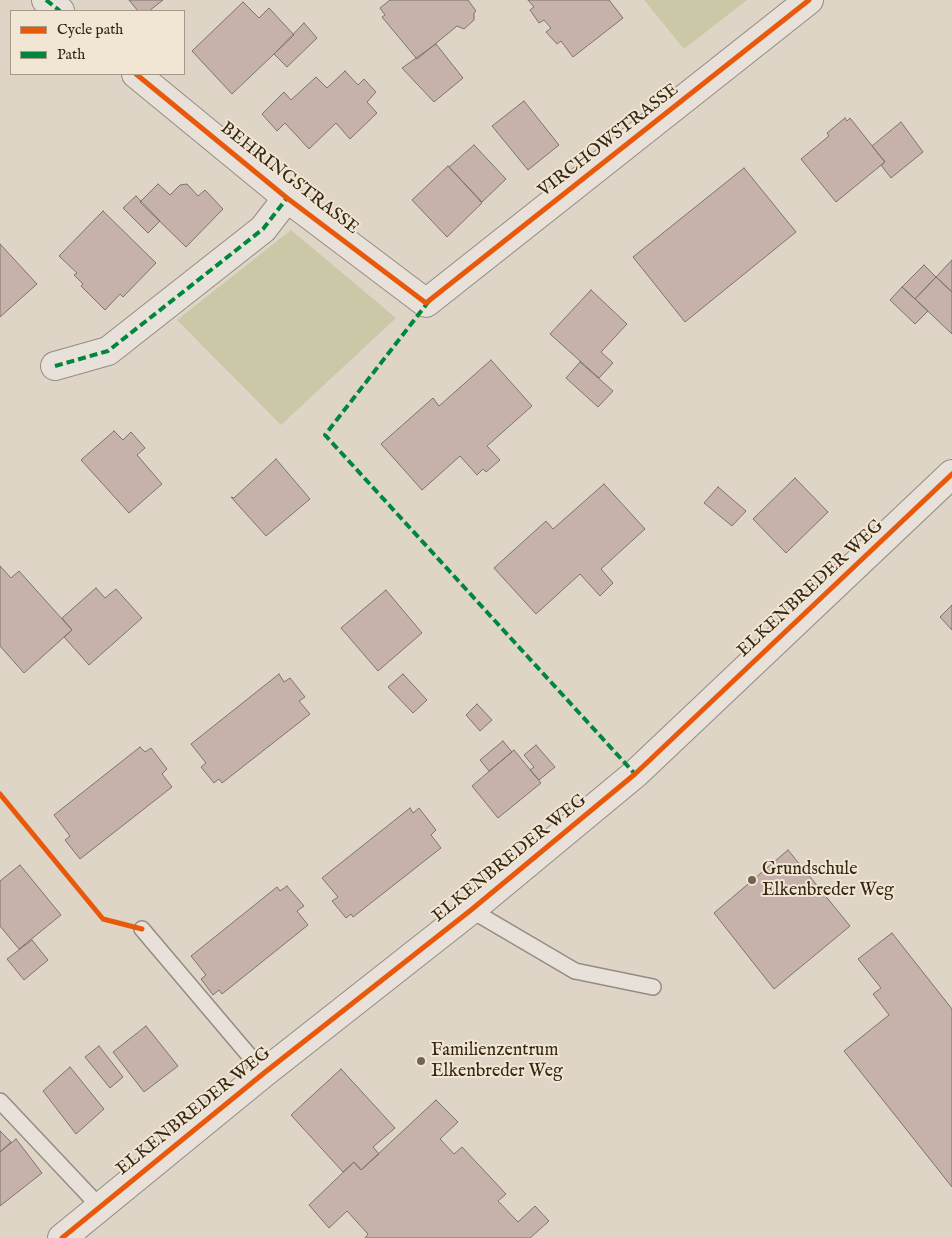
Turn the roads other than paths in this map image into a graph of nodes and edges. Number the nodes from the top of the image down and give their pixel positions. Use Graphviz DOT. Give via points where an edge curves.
graph roads {
  1 [pos="46,0"];
  2 [pos="809,0"];
  3 [pos="59,10"];
  4 [pos="137,75"];
  5 [pos="287,198"];
  6 [pos="426,303"];
  7 [pos="56,366"];
  8 [pos="952,474"];
  9 [pos="471,910"];
  10 [pos="142,929"];
  11 [pos="653,986"];
  12 [pos="264,1073"];
  13 [pos="0,1101"];
  14 [pos="100,1207"];
  15 [pos="62,1238"];
  1 -- 3 [label="street"];
  2 -- 6 [label="street, VIRCHOWSTRASSE"];
  4 -- 5 [label="street, BEHRINGSTRASSE"];
  5 -- 6 [label="street, BEHRINGSTRASSE"];
  5 -- 7 [label="street, BEHRINGSTRASSE" via="263,229 108,352"];
  8 -- 9 [label="street, ELKENBREDER WEG" via="635,774"];
  9 -- 11 [label="lane" via="575,971"];
  9 -- 12 [label="street, ELKENBREDER WEG"];
  10 -- 12 [label="lane"];
  12 -- 14 [label="street, ELKENBREDER WEG"];
  13 -- 14 [label="lane"];
  14 -- 15 [label="street, ELKENBREDER WEG"];
}
